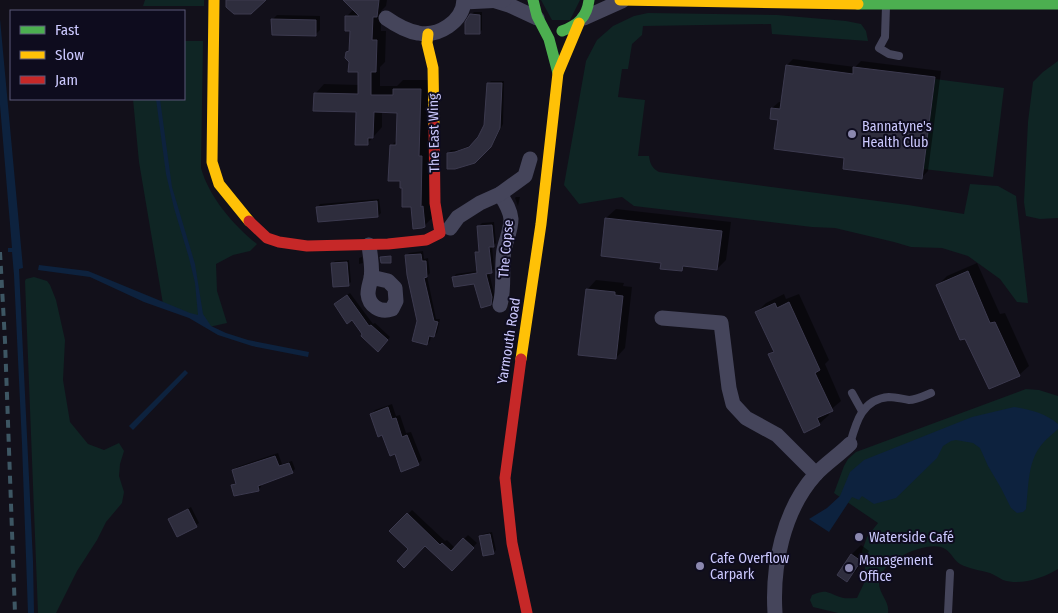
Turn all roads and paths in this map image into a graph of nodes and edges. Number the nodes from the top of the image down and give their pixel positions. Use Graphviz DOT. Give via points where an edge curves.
graph roads {
  1 [pos="214,0"];
  2 [pos="533,0"];
  3 [pos="588,0"];
  4 [pos="621,0"];
  5 [pos="464,1"];
  6 [pos="500,1"];
  7 [pos="729,1"];
  8 [pos="886,4"];
  9 [pos="1058,4"];
  10 [pos="386,18"];
  11 [pos="581,21"];
  12 [pos="541,22"];
  13 [pos="428,34"];
  14 [pos="899,56"];
  15 [pos="558,73"];
  16 [pos="530,159"];
  17 [pos="500,194"];
  18 [pos="445,230"];
  19 [pos="369,245"];
  20 [pos="371,277"];
  21 [pos="500,305"];
  22 [pos="662,318"];
  23 [pos="852,393"];
  24 [pos="931,393"];
  25 [pos="862,411"];
  26 [pos="850,444"];
  27 [pos="816,474"];
  28 [pos="950,573"];
  29 [pos="527,613"];
  30 [pos="775,613"];
  31 [pos="948,613"];
  1 -- 19 [label="main road" via="212,162 214,173 226,194 267,238 307,246"];
  2 -- 12 [label="main road, Yarmouth Road"];
  3 -- 11 [label="main road, Yarmouth Road"];
  4 -- 7 [label="main road"];
  4 -- 11 [label="street"];
  5 -- 6 [label="street"];
  5 -- 13 [label="street" via="462,11 452,24"];
  6 -- 12 [label="street"];
  7 -- 8 [label="main road"];
  8 -- 9 [label="main road"];
  8 -- 14 [label="lane" via="885,36 879,48"];
  10 -- 13 [label="street" via="401,28"];
  11 -- 12 [label="main road" via="561,31 549,29"];
  11 -- 15 [label="main road, Yarmouth Road"];
  12 -- 15 [label="main road, Yarmouth Road"];
  13 -- 18 [label="main road, The East Wing" via="429,51 434,59 435,203"];
  15 -- 29 [label="main road, Yarmouth Road" via="541,224 505,478 512,543"];
  16 -- 17 [label="street" via="525,176"];
  17 -- 18 [label="street" via="486,210 463,225"];
  17 -- 21 [label="street, The Copse" via="509,209 511,221 504,249"];
  18 -- 19 [label="main road" via="426,240"];
  19 -- 20 [label="street"];
  22 -- 27 [label="street" via="721,323 733,404 746,418 776,434"];
  23 -- 25 [label="lane"];
  24 -- 25 [label="lane" via="910,400 889,397 868,405"];
  25 -- 26 [label="lane"];
  26 -- 27 [label="street"];
  27 -- 30 [label="street" via="801,495 784,534 774,585"];
  28 -- 31 [label="lane"];
}
